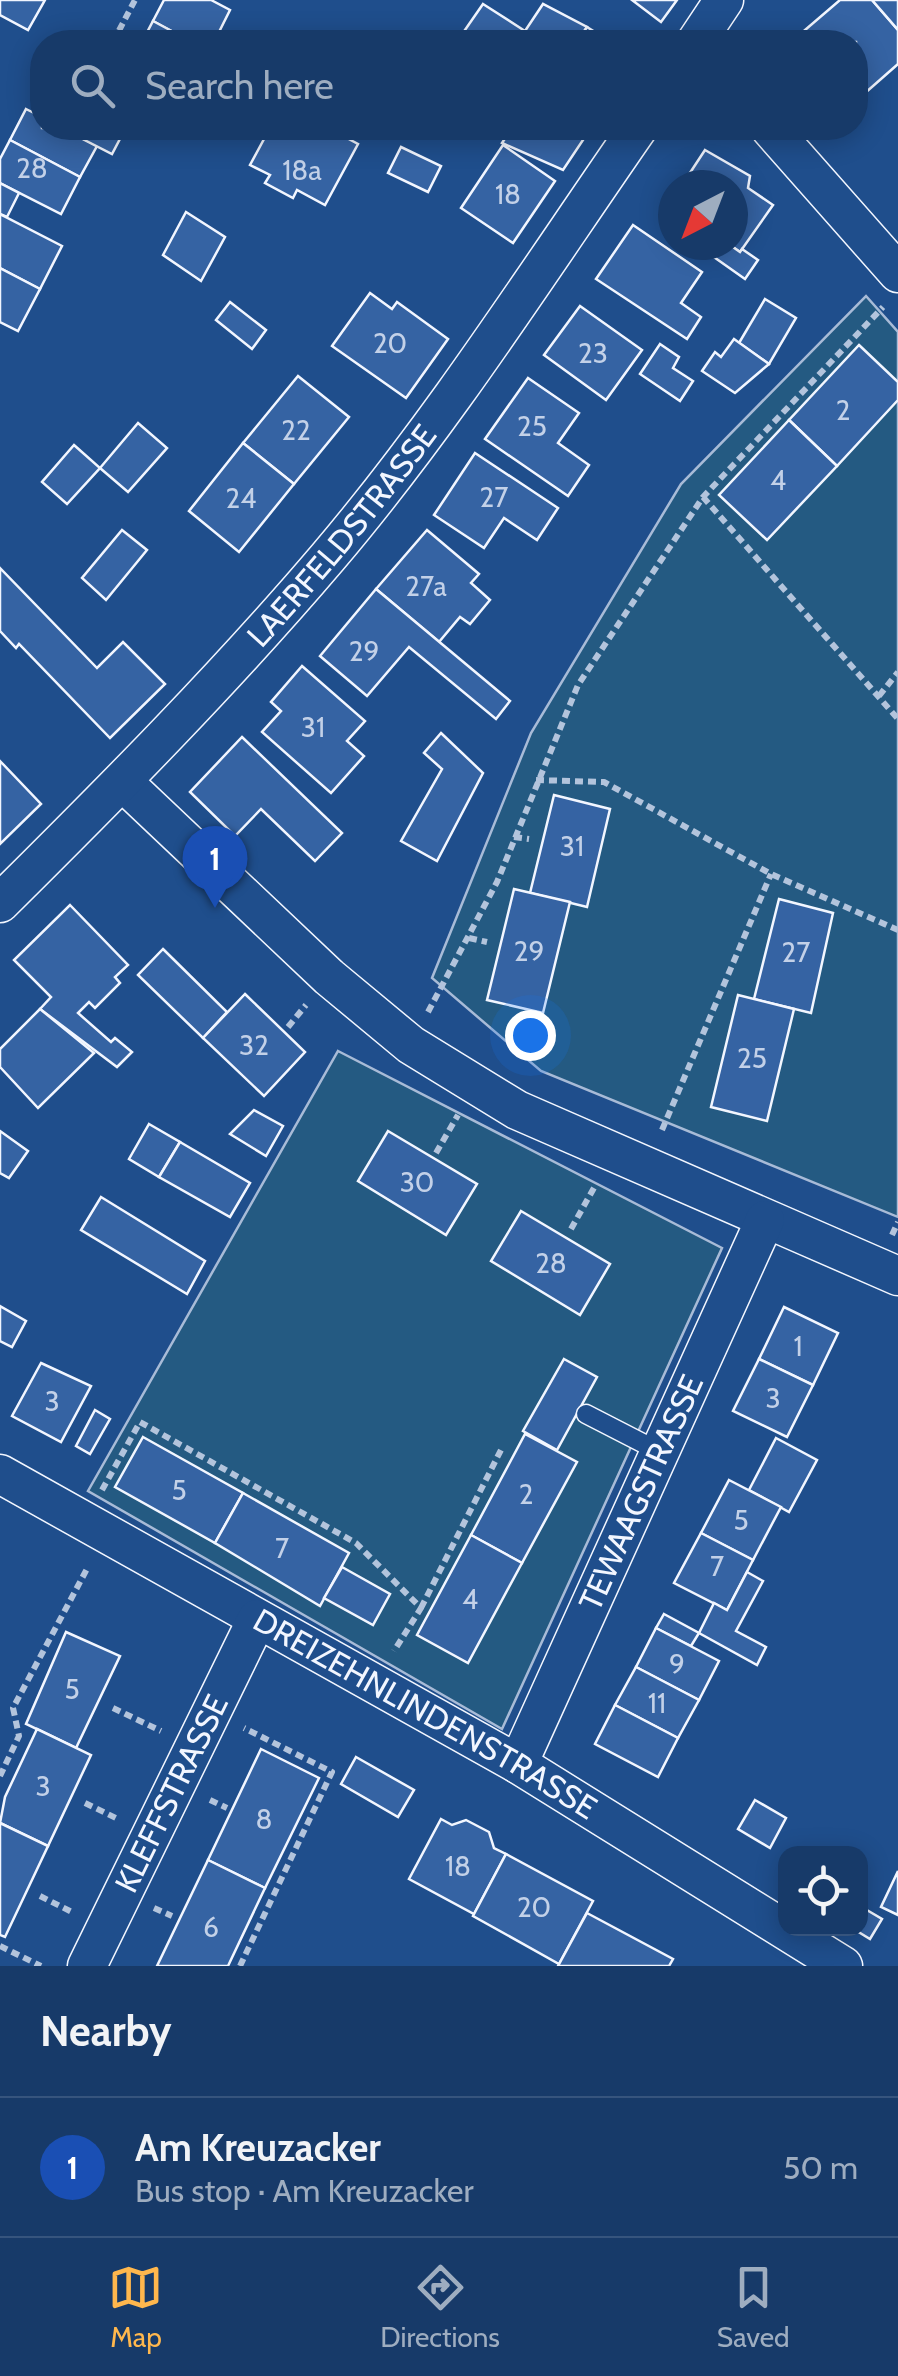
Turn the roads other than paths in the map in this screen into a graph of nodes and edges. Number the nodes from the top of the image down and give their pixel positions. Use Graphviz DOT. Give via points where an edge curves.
graph roads {
  1 [pos="724,0"];
  2 [pos="704,30"];
  3 [pos="630,140"];
  4 [pos="779,140"];
  5 [pos="892,290"];
  6 [pos="123,782"];
  7 [pos="0,903"];
  8 [pos="765,1220"];
  9 [pos="898,1276"];
  10 [pos="586,1414"];
  11 [pos="660,1452"];
  12 [pos="0,1474"];
  13 [pos="257,1618"];
  14 [pos="518,1764"];
  15 [pos="87,1966"];
  16 [pos="843,1966"];
  1 -- 2 [label="street"];
  3 -- 6 [label="street, LAERFELDSTRASSE" via="330,556"];
  4 -- 5 [label="street"];
  6 -- 7 [label="street, LAERFELDSTRASSE"];
  6 -- 8 [label="street" via="329,977 411,1045 517,1110"];
  8 -- 9 [label="street"];
  8 -- 11 [label="street, TEWAAGSTRASSE"];
  10 -- 11 [label="lane"];
  11 -- 14 [label="street, TEWAAGSTRASSE"];
  12 -- 13 [label="street, DREIZEHNLINDENSTRASSE"];
  13 -- 14 [label="street, DREIZEHNLINDENSTRASSE"];
  13 -- 15 [label="street, KLEFFSTRASSE"];
  14 -- 16 [label="street, DREIZEHNLINDENSTRASSE"];
}
